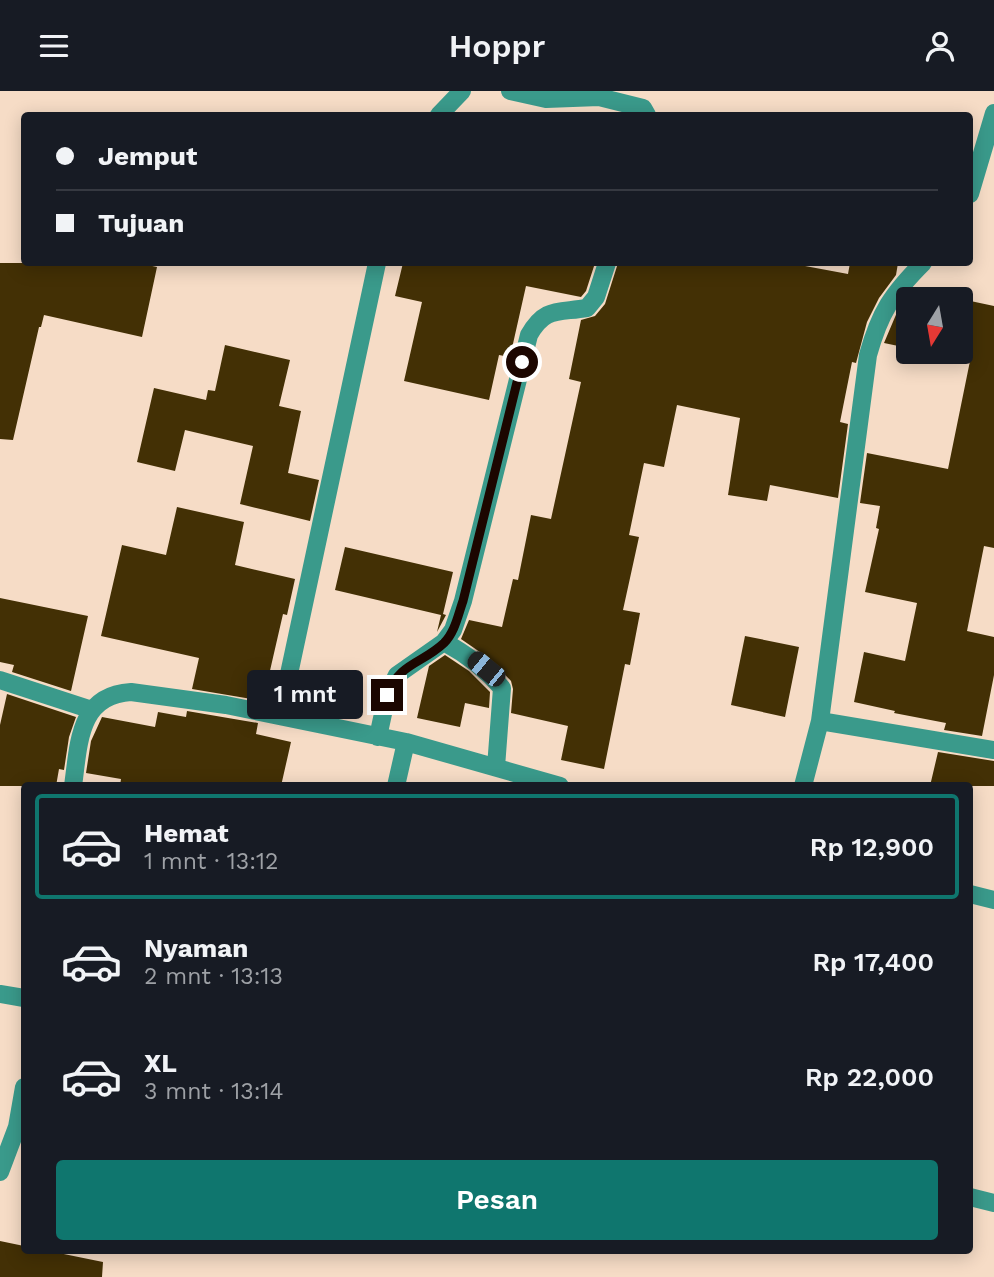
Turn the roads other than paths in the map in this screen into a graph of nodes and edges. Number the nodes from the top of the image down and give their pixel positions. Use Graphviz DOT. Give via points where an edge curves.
graph roads {
  1 [pos="462,91"];
  2 [pos="510,91"];
  3 [pos="442,112"];
  4 [pos="645,112"];
  5 [pos="994,113"];
  6 [pos="973,184"];
  7 [pos="376,266"];
  8 [pos="606,266"];
  9 [pos="920,266"];
  10 [pos="444,642"];
  11 [pos="0,680"];
  12 [pos="92,710"];
  13 [pos="280,716"];
  14 [pos="821,721"];
  15 [pos="378,737"];
  16 [pos="406,742"];
  17 [pos="994,750"];
  18 [pos="496,767"];
  19 [pos="74,782"];
  20 [pos="397,782"];
  21 [pos="546,782"];
  22 [pos="804,782"];
  23 [pos="973,895"];
  24 [pos="994,900"];
  25 [pos="0,993"];
  26 [pos="21,997"];
  27 [pos="21,1104"];
  28 [pos="0,1172"];
  29 [pos="973,1198"];
  30 [pos="994,1203"];
  1 -- 3 [label="street"];
  2 -- 4 [label="street" via="546,99 599,97"];
  5 -- 6 [label="street"];
  7 -- 13 [label="street"];
  8 -- 10 [label="street" via="596,297 587,308 547,314 529,335 463,601"];
  9 -- 14 [label="street" via="895,291 876,324 868,355"];
  10 -- 15 [label="street" via="397,675 387,695"];
  10 -- 18 [label="street" via="486,669 502,688"];
  11 -- 12 [label="street"];
  12 -- 13 [label="street" via="104,698 131,692"];
  12 -- 19 [label="street" via="80,736"];
  13 -- 15 [label="street"];
  14 -- 17 [label="street"];
  14 -- 22 [label="street"];
  15 -- 16 [label="street"];
  16 -- 18 [label="street"];
  16 -- 20 [label="street"];
  18 -- 21 [label="street"];
  23 -- 24 [label="street"];
  25 -- 26 [label="street"];
  27 -- 28 [label="street"];
  29 -- 30 [label="street"];
}
